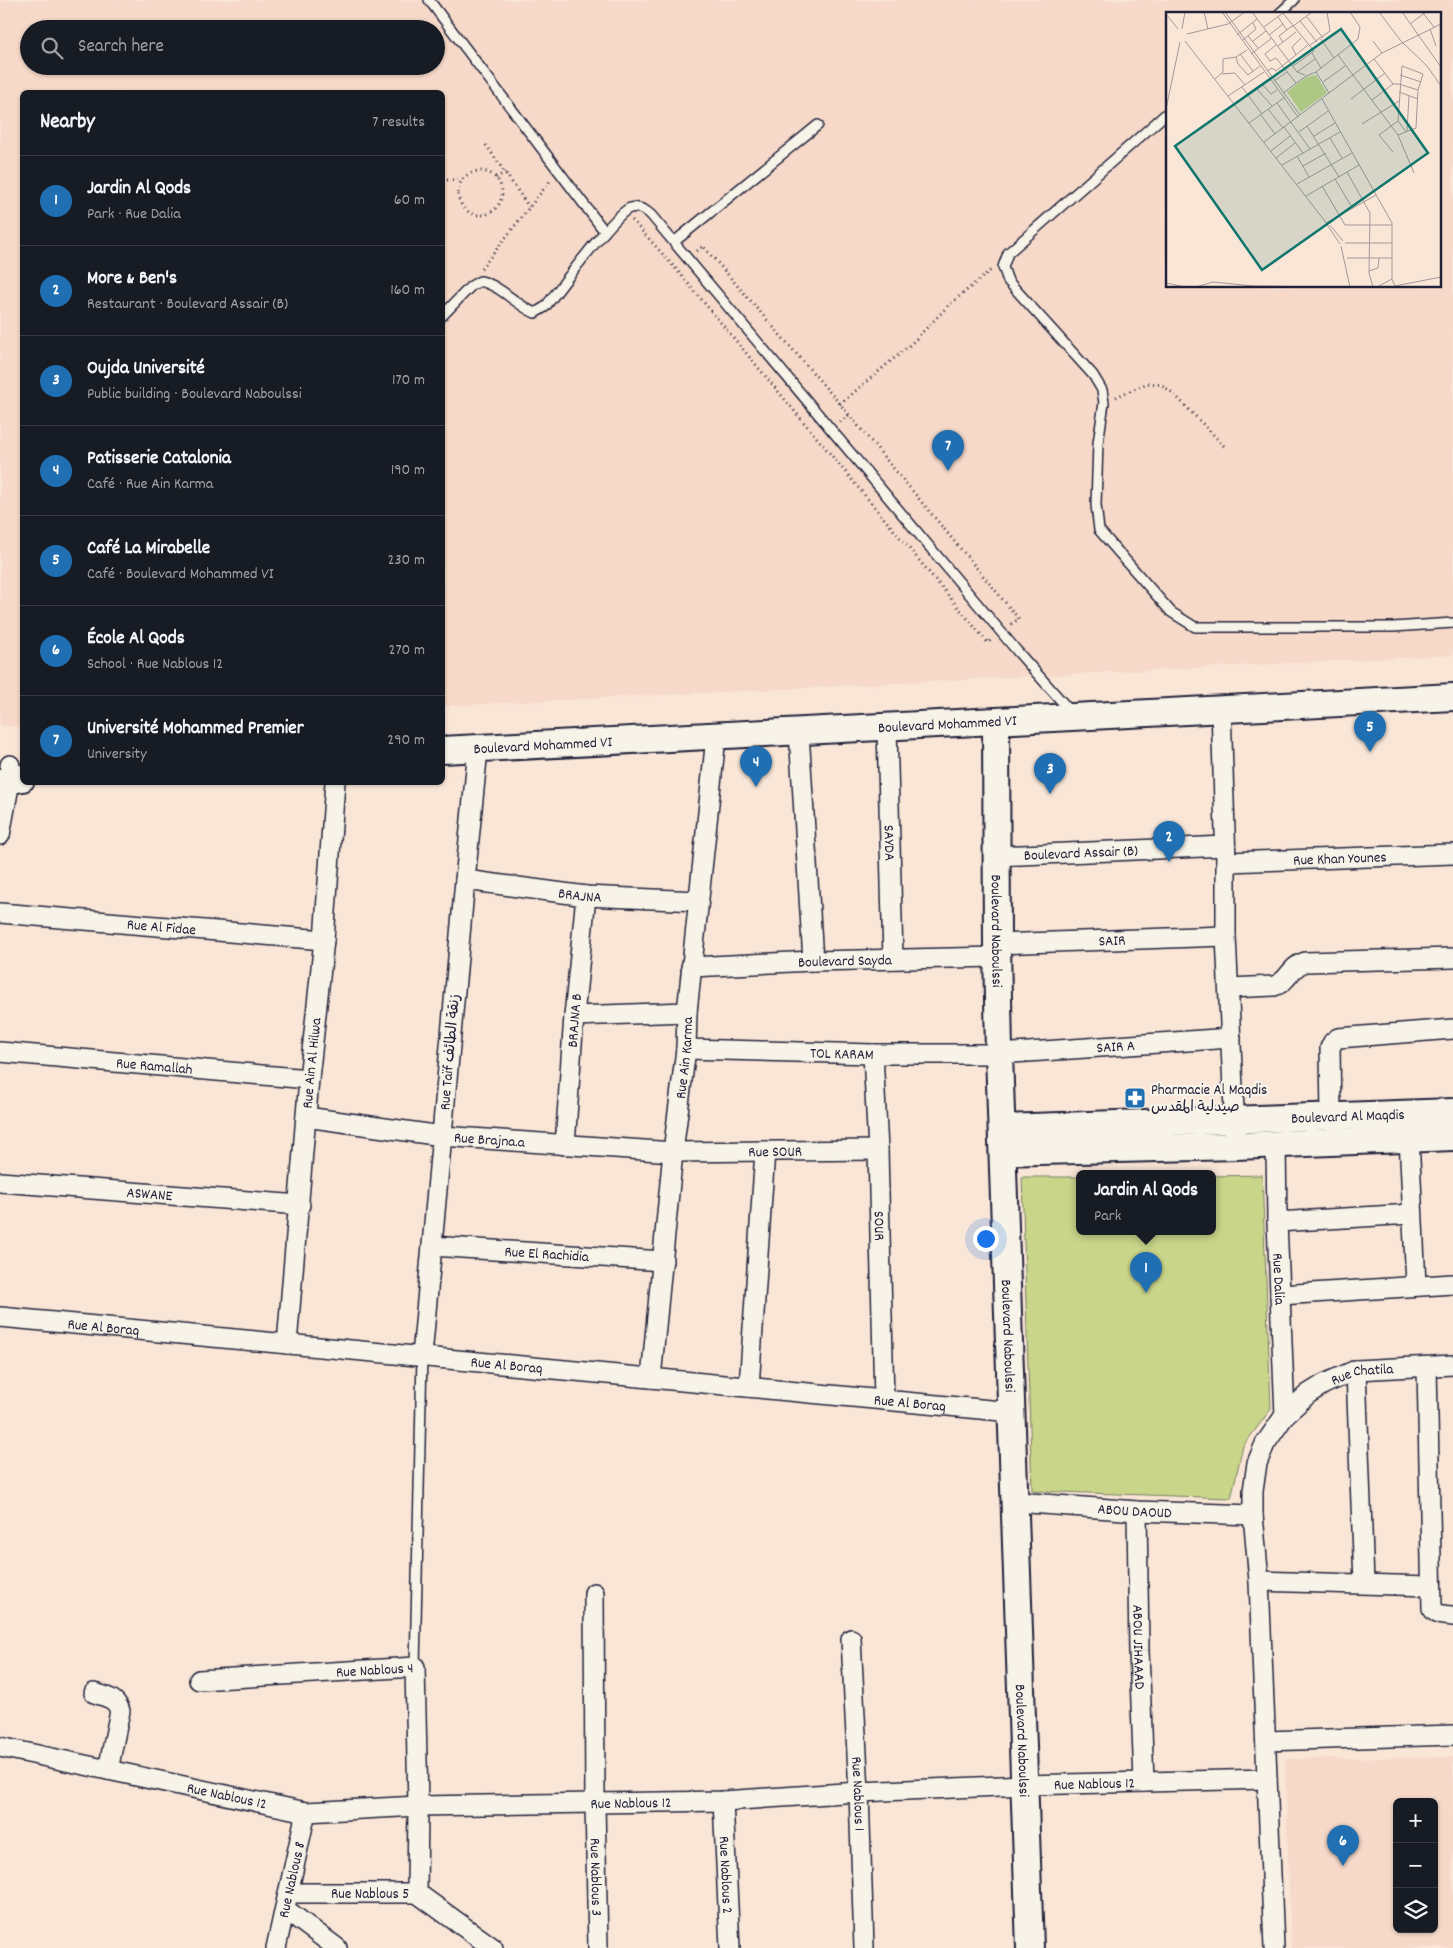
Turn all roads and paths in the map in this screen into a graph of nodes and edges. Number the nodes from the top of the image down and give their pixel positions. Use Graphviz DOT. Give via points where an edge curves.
graph roads {
  1 [pos="429,0"];
  2 [pos="1294,0"];
  3 [pos="1281,12"];
  4 [pos="444,20"];
  5 [pos="445,21"];
  6 [pos="1166,114"];
  7 [pos="818,125"];
  8 [pos="486,145"];
  9 [pos="559,171"];
  10 [pos="504,172"];
  11 [pos="496,178"];
  12 [pos="445,180"];
  13 [pos="462,180"];
  14 [pos="529,207"];
  15 [pos="606,232"];
  16 [pos="674,242"];
  17 [pos="1003,267"];
  18 [pos="471,286"];
  19 [pos="445,313"];
  20 [pos="1104,403"];
  21 [pos="840,404"];
  22 [pos="1224,446"];
  23 [pos="1453,623"];
  24 [pos="1453,697"];
  25 [pos="1221,709"];
  26 [pos="1074,716"];
  27 [pos="996,722"];
  28 [pos="887,728"];
  29 [pos="800,732"];
  30 [pos="716,737"];
  31 [pos="478,749"];
  32 [pos="445,750"];
  33 [pos="11,773"];
  34 [pos="335,785"];
  35 [pos="0,835"];
  36 [pos="1226,854"];
  37 [pos="1453,854"];
  38 [pos="996,856"];
  39 [pos="465,880"];
  40 [pos="586,896"];
  41 [pos="698,901"];
  42 [pos="0,913"];
  43 [pos="1226,936"];
  44 [pos="324,940"];
  45 [pos="997,951"];
  46 [pos="1453,958"];
  47 [pos="893,959"];
  48 [pos="813,961"];
  49 [pos="691,967"];
  50 [pos="1229,988"];
  51 [pos="687,1012"];
  52 [pos="574,1016"];
  53 [pos="1453,1029"];
  54 [pos="1232,1038"];
  55 [pos="686,1049"];
  56 [pos="0,1052"];
  57 [pos="873,1054"];
  58 [pos="1000,1054"];
  59 [pos="309,1079"];
  60 [pos="1453,1112"];
  61 [pos="306,1117"];
  62 [pos="1330,1117"];
  63 [pos="1235,1119"];
  64 [pos="442,1136"];
  65 [pos="1453,1136"];
  66 [pos="1409,1138"];
  67 [pos="1003,1140"];
  68 [pos="1276,1144"];
  69 [pos="565,1145"];
  70 [pos="1236,1146"];
  71 [pos="878,1150"];
  72 [pos="765,1151"];
  73 [pos="673,1152"];
  74 [pos="0,1182"];
  75 [pos="300,1205"];
  76 [pos="1412,1214"];
  77 [pos="1277,1222"];
  78 [pos="432,1246"];
  79 [pos="663,1261"];
  80 [pos="1453,1284"];
  81 [pos="1416,1285"];
  82 [pos="1280,1295"];
  83 [pos="0,1317"];
  84 [pos="286,1344"];
  85 [pos="422,1356"];
  86 [pos="1453,1365"];
  87 [pos="1427,1367"];
  88 [pos="1356,1370"];
  89 [pos="651,1378"];
  90 [pos="749,1387"];
  91 [pos="884,1400"];
  92 [pos="1012,1412"];
  93 [pos="1285,1415"];
  94 [pos="1016,1502"];
  95 [pos="1137,1511"];
  96 [pos="1253,1514"];
  97 [pos="1259,1581"];
  98 [pos="1364,1583"];
  99 [pos="1430,1586"];
  100 [pos="594,1593"];
  101 [pos="1453,1616"];
  102 [pos="851,1639"];
  103 [pos="415,1667"];
  104 [pos="199,1680"];
  105 [pos="94,1693"];
  106 [pos="1453,1735"];
  107 [pos="1266,1740"];
  108 [pos="0,1746"];
  109 [pos="108,1770"];
  110 [pos="1267,1779"];
  111 [pos="1144,1782"];
  112 [pos="1024,1785"];
  113 [pos="859,1792"];
  114 [pos="723,1801"];
  115 [pos="595,1804"];
  116 [pos="418,1806"];
  117 [pos="306,1812"];
  118 [pos="417,1893"];
  119 [pos="287,1901"];
  120 [pos="276,1948"];
  121 [pos="337,1948"];
  122 [pos="493,1948"];
  123 [pos="598,1948"];
  124 [pos="730,1948"];
  125 [pos="864,1948"];
  126 [pos="1030,1948"];
  127 [pos="1274,1948"];
  1 -- 4 [label="lane"];
  2 -- 3 [label="lane"];
  5 -- 9 [label="lane"];
  6 -- 17 [label="lane" via="1008,253"];
  7 -- 16 [label="lane"];
  8 -- 10 [label="path"];
  9 -- 14 [label="path"];
  9 -- 15 [label="lane"];
  10 -- 11 [label="path"];
  10 -- 14 [label="path"];
  11 -- 13 [label="path" via="483,171 468,174"];
  11 -- 13 [label="path" via="502,192 501,200 492,212 484,214 470,213 464,208 458,194"];
  12 -- 13 [label="path"];
  14 -- 18 [label="path" via="469,284"];
  15 -- 16 [label="lane" via="629,209 639,208 648,212"];
  15 -- 18 [label="lane" via="544,307 535,313 488,282 480,281"];
  16 -- 26 [label="lane"];
  17 -- 20 [label="lane" via="1008,281 1093,375 1102,390"];
  17 -- 21 [label="path" via="987,272 910,345"];
  18 -- 19 [label="lane"];
  20 -- 22 [label="path" via="1141,385 1162,385"];
  20 -- 23 [label="lane" via="1098,443 1096,505 1099,530 1171,612 1183,621 1195,627 1392,627"];
  24 -- 25 [label="street, Boulevard Mohammed VI"];
  25 -- 26 [label="street, Boulevard Mohammed VI"];
  25 -- 36 [label="street"];
  26 -- 27 [label="street, Boulevard Mohammed VI"];
  27 -- 28 [label="street, Boulevard Mohammed VI"];
  27 -- 38 [label="street, Boulevard Naboulssi"];
  28 -- 29 [label="street, Boulevard Mohammed VI"];
  28 -- 47 [label="street, SAYDA"];
  29 -- 30 [label="street, Boulevard Mohammed VI"];
  29 -- 48 [label="street"];
  30 -- 31 [label="street, Boulevard Mohammed VI"];
  30 -- 41 [label="street, Rue Ain Karma"];
  31 -- 32 [label="street, Boulevard Mohammed VI"];
  31 -- 39 [label="street, Rue Taïf زنقة الطائف"];
  33 -- 35 [label="street"];
  34 -- 44 [label="street, Rue Ain Al Hilwa"];
  36 -- 37 [label="street, Rue Khan Younes"];
  36 -- 38 [label="street, Boulevard Assair (B)"];
  36 -- 43 [label="street"];
  38 -- 45 [label="street, Boulevard Naboulssi"];
  39 -- 40 [label="street, BRAJNA"];
  39 -- 64 [label="street, Rue Taïf زنقة الطائف"];
  40 -- 41 [label="street, BRAJNA"];
  40 -- 52 [label="street, BRAJNA B"];
  41 -- 49 [label="street, Rue Ain Karma"];
  42 -- 44 [label="street, Rue Al Fidae"];
  43 -- 45 [label="street, SAIR"];
  43 -- 50 [label="street"];
  44 -- 59 [label="street, Rue Ain Al Hilwa"];
  45 -- 47 [label="street, Boulevard Sayda"];
  45 -- 58 [label="street, Boulevard Naboulssi"];
  46 -- 50 [label="street" via="1305,962 1296,965 1280,984"];
  47 -- 48 [label="street, Boulevard Sayda"];
  48 -- 49 [label="street, Boulevard Sayda"];
  49 -- 51 [label="street, Rue Ain Karma"];
  50 -- 54 [label="street"];
  51 -- 52 [label="street"];
  51 -- 55 [label="street, Rue Ain Karma"];
  52 -- 69 [label="street, BRAJNA B"];
  53 -- 62 [label="street" via="1338,1038 1332,1042"];
  54 -- 58 [label="street, SAIR A"];
  54 -- 63 [label="street"];
  55 -- 57 [label="street, TOL KARAM"];
  55 -- 73 [label="street, Rue Ain Karma"];
  56 -- 59 [label="street, Rue Ramallah"];
  57 -- 58 [label="street, TOL KARAM"];
  57 -- 71 [label="street, SOUR"];
  58 -- 67 [label="street, Boulevard Naboulssi"];
  59 -- 61 [label="street, Rue Ain Al Hilwa"];
  60 -- 62 [label="street, Boulevard Al Maqdis"];
  61 -- 64 [label="street, Rue Brajna.a"];
  61 -- 75 [label="street, Rue Ain Al Hilwa"];
  62 -- 63 [label="street, Boulevard Al Maqdis"];
  63 -- 67 [label="street, Boulevard Al Maqdis"];
  63 -- 70 [label="street"];
  64 -- 69 [label="street, Rue Brajna.a"];
  64 -- 78 [label="street, Rue Taïf زنقة الطائف"];
  65 -- 66 [label="street, Boulevard Al Maqdis"];
  66 -- 68 [label="street, Boulevard Al Maqdis"];
  66 -- 76 [label="street"];
  67 -- 70 [label="street, Boulevard Al Maqdis"];
  67 -- 92 [label="street, Boulevard Naboulssi"];
  68 -- 70 [label="street, Boulevard Al Maqdis"];
  68 -- 77 [label="street, Rue Dalia"];
  69 -- 73 [label="street, Rue Brajna.a"];
  71 -- 72 [label="street, Rue SOUR"];
  71 -- 91 [label="street, SOUR"];
  72 -- 73 [label="street, Rue SOUR"];
  72 -- 90 [label="street"];
  73 -- 79 [label="street, Rue Ain Karma"];
  74 -- 75 [label="street, ASWANE"];
  75 -- 84 [label="street, Rue Ain Al Hilwa"];
  76 -- 77 [label="street"];
  76 -- 81 [label="street"];
  77 -- 82 [label="street, Rue Dalia"];
  78 -- 79 [label="street, Rue El Rachidia"];
  78 -- 85 [label="street, Rue Taïf زنقة الطائف"];
  79 -- 89 [label="street, Rue Ain Karma"];
  80 -- 81 [label="street"];
  81 -- 82 [label="street"];
  82 -- 93 [label="street, Rue Dalia"];
  83 -- 84 [label="street, Rue Al Boraq"];
  84 -- 85 [label="street, Rue Al Boraq"];
  85 -- 89 [label="street, Rue Al Boraq"];
  85 -- 103 [label="lane"];
  86 -- 87 [label="street, Rue Chatila"];
  87 -- 88 [label="street, Rue Chatila"];
  87 -- 99 [label="street"];
  88 -- 93 [label="street, Rue Chatila" via="1308,1394"];
  88 -- 98 [label="street"];
  89 -- 90 [label="street, Rue Al Boraq"];
  90 -- 91 [label="street, Rue Al Boraq"];
  91 -- 92 [label="street, Rue Al Boraq"];
  92 -- 94 [label="street, Boulevard Naboulssi"];
  93 -- 96 [label="street, Rue Chatila" via="1265,1444 1257,1463"];
  94 -- 95 [label="street, ABOU DAOUD"];
  94 -- 112 [label="street, Boulevard Naboulssi"];
  95 -- 96 [label="street, ABOU DAOUD"];
  95 -- 111 [label="street, ABOU JIHAAAD"];
  96 -- 97 [label="street, Rue Chatila"];
  97 -- 98 [label="street"];
  97 -- 107 [label="street, Rue Chatila"];
  98 -- 99 [label="street"];
  99 -- 101 [label="street" via="1435,1613"];
  100 -- 115 [label="street, Rue Nablous 3"];
  102 -- 113 [label="street, Rue Nablous 1"];
  103 -- 104 [label="street, Rue Nablous 4"];
  103 -- 116 [label="street, Rue Nablous 4"];
  105 -- 109 [label="street" via="112,1698 120,1711"];
  106 -- 107 [label="street"];
  107 -- 110 [label="street, Rue Chatila"];
  108 -- 109 [label="street, Rue Nablous 12"];
  109 -- 117 [label="street, Rue Nablous 12"];
  110 -- 111 [label="street, Rue Nablous 12"];
  110 -- 127 [label="street, Rue Chatila"];
  111 -- 112 [label="street, Rue Nablous 12"];
  112 -- 113 [label="street, Rue Nablous 12"];
  112 -- 126 [label="street, Boulevard Naboulssi"];
  113 -- 114 [label="street, Rue Nablous 12"];
  113 -- 125 [label="street, Rue Nablous 1"];
  114 -- 115 [label="street, Rue Nablous 12"];
  114 -- 124 [label="street, Rue Nablous 2"];
  115 -- 116 [label="street, Rue Nablous 12"];
  115 -- 123 [label="street, Rue Nablous 3"];
  116 -- 117 [label="street, Rue Nablous 12"];
  116 -- 118 [label="street, Rue Nablous 4"];
  117 -- 119 [label="street, Rue Nablous 8"];
  118 -- 119 [label="street, Rue Nablous 5"];
  118 -- 122 [label="street, Rue Nablous 5"];
  119 -- 120 [label="street, Rue Nablous 8"];
  119 -- 121 [label="street"];
}
